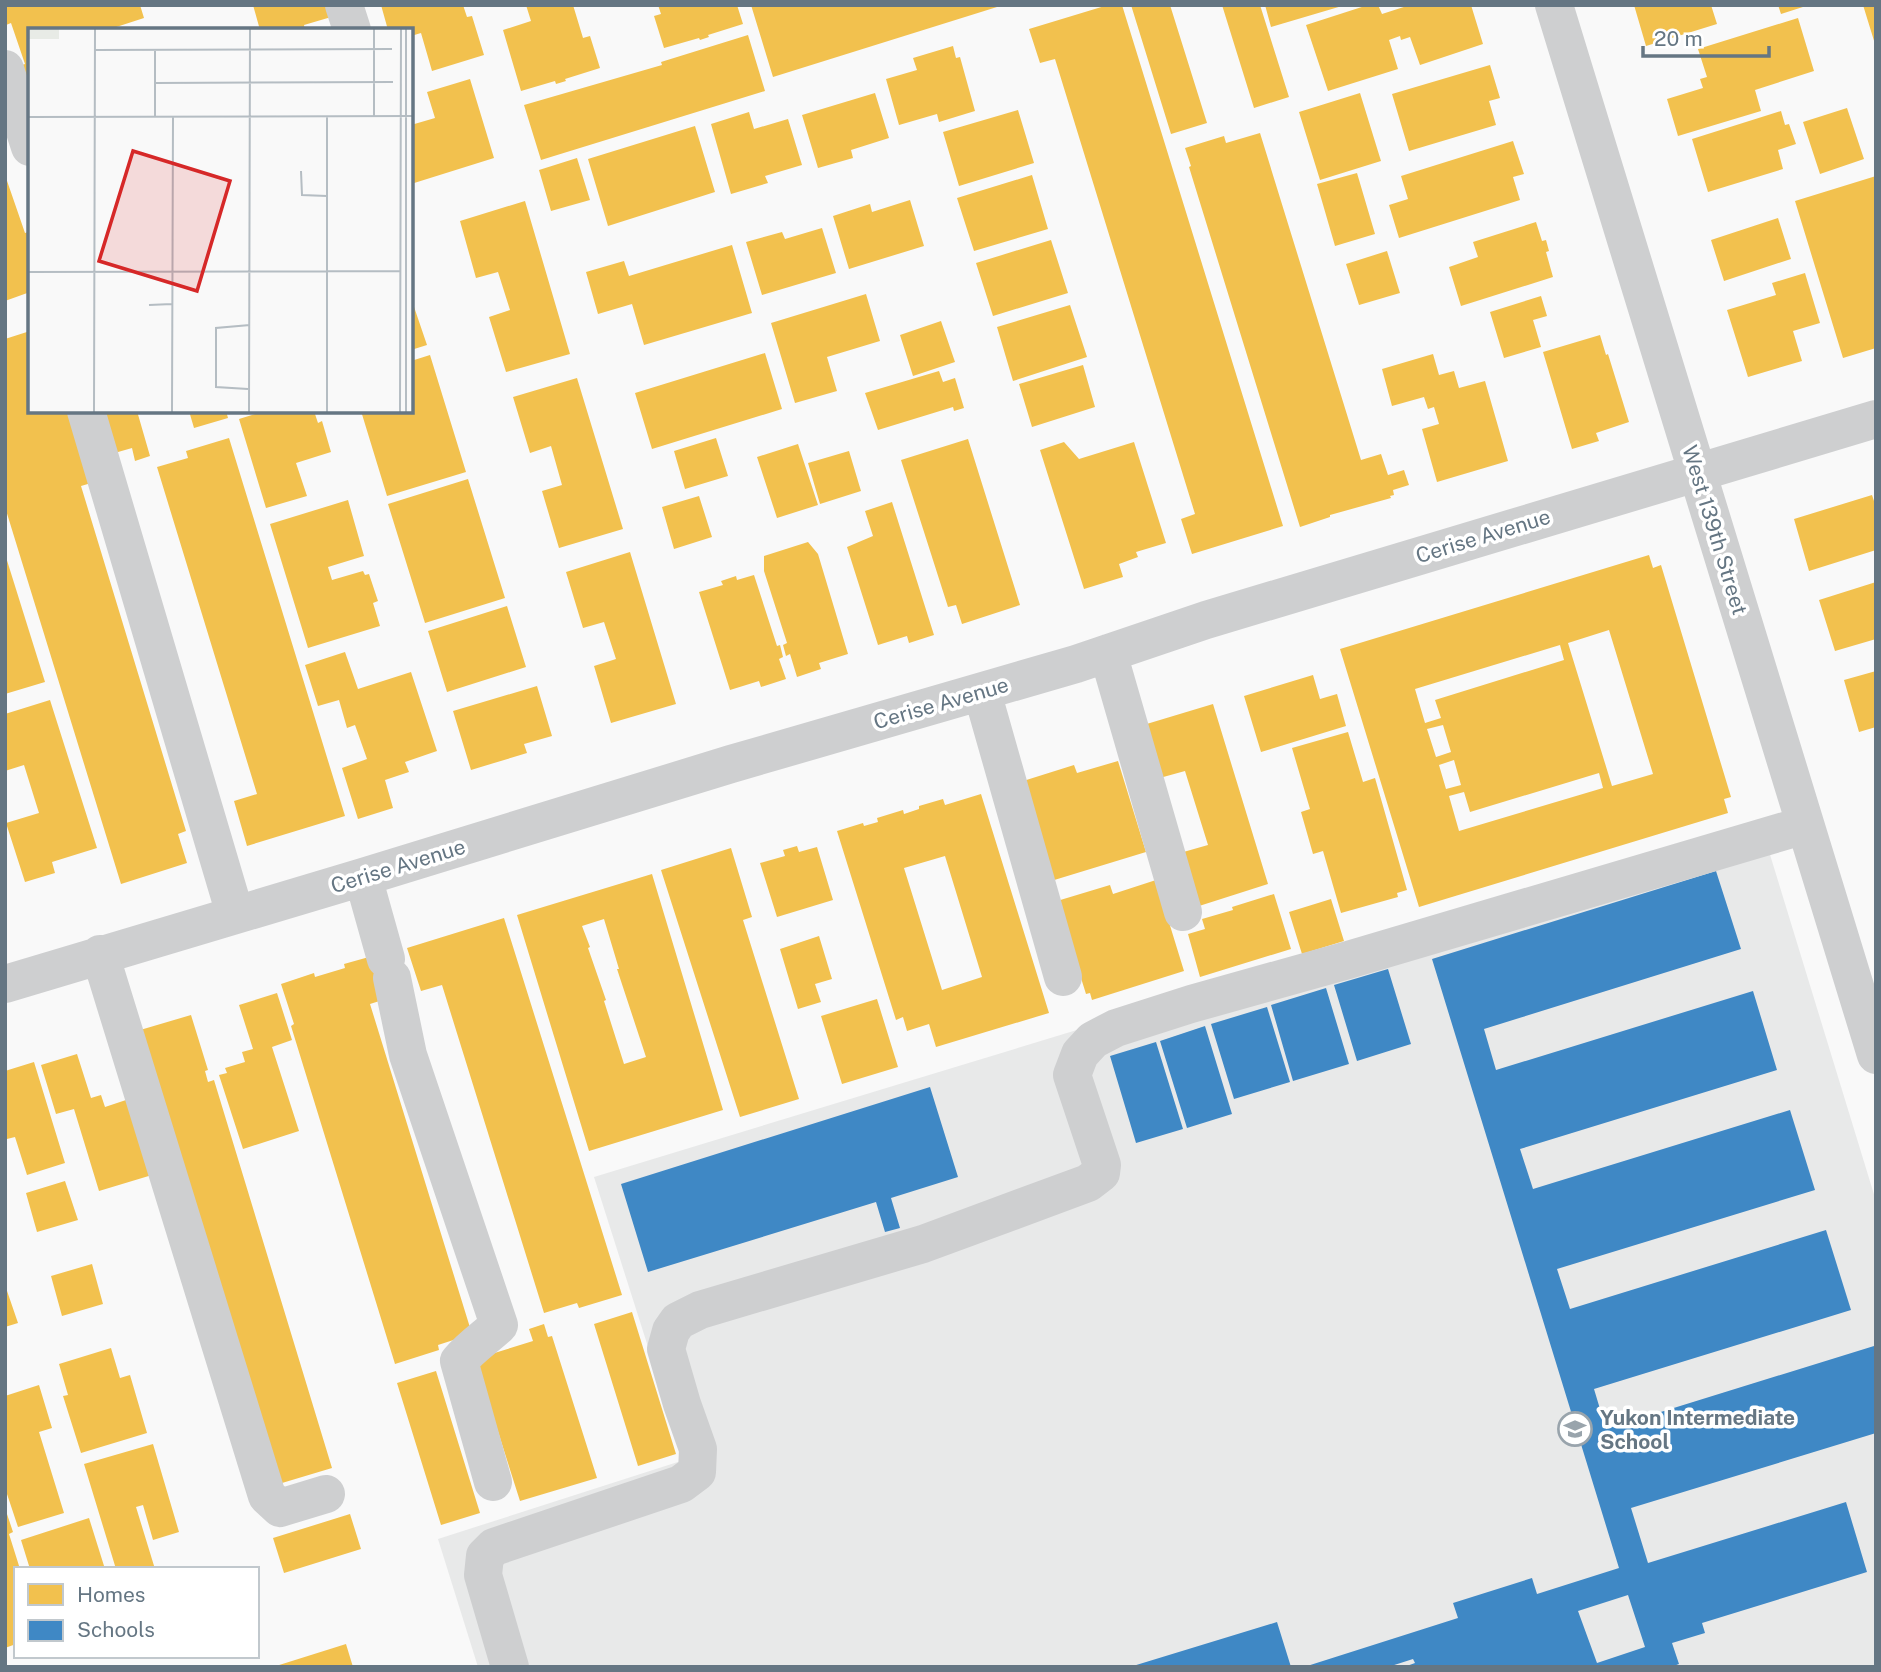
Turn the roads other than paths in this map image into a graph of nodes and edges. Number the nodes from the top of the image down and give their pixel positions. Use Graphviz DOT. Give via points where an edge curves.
graph roads {
  1 [pos="344,5"];
  2 [pos="1554,5"];
  3 [pos="351,28"];
  4 [pos="5,69"];
  5 [pos="28,141"];
  6 [pos="87,413"];
  7 [pos="1876,419"];
  8 [pos="1697,472"];
  9 [pos="1108,653"];
  10 [pos="982,692"];
  11 [pos="1805,825"];
  12 [pos="363,877"];
  13 [pos="1183,912"];
  14 [pos="234,914"];
  15 [pos="100,954"];
  16 [pos="1063,977"];
  17 [pos="5,984"];
  18 [pos="1876,1055"];
  19 [pos="493,1482"];
  20 [pos="326,1494"];
  21 [pos="510,1667"];
  1 -- 3 [label="street"];
  2 -- 8 [label="street, West 139th Street"];
  4 -- 5 [label="street"];
  6 -- 14 [label="street"];
  7 -- 8 [label="street, Cerise Avenue"];
  8 -- 9 [label="street, Cerise Avenue"];
  8 -- 11 [label="street, West 139th Street"];
  9 -- 10 [label="street, Cerise Avenue"];
  9 -- 13 [label="street"];
  10 -- 12 [label="street, Cerise Avenue"];
  10 -- 16 [label="street"];
  11 -- 18 [label="street, West 139th Street"];
  11 -- 21 [label="street" via="1191,1004 1093,1040 1080,1054 1072,1075 1102,1165 1101,1172 1088,1183 923,1244 700,1310 678,1321 666,1349 698,1449 696,1472 681,1484 494,1547 485,1556 483,1575"];
  12 -- 14 [label="street, Cerise Avenue"];
  12 -- 19 [label="street" via="408,1055 499,1325 459,1361"];
  14 -- 15 [label="street, Cerise Avenue"];
  15 -- 17 [label="street, Cerise Avenue"];
  15 -- 20 [label="street" via="267,1496 280,1508"];
}
